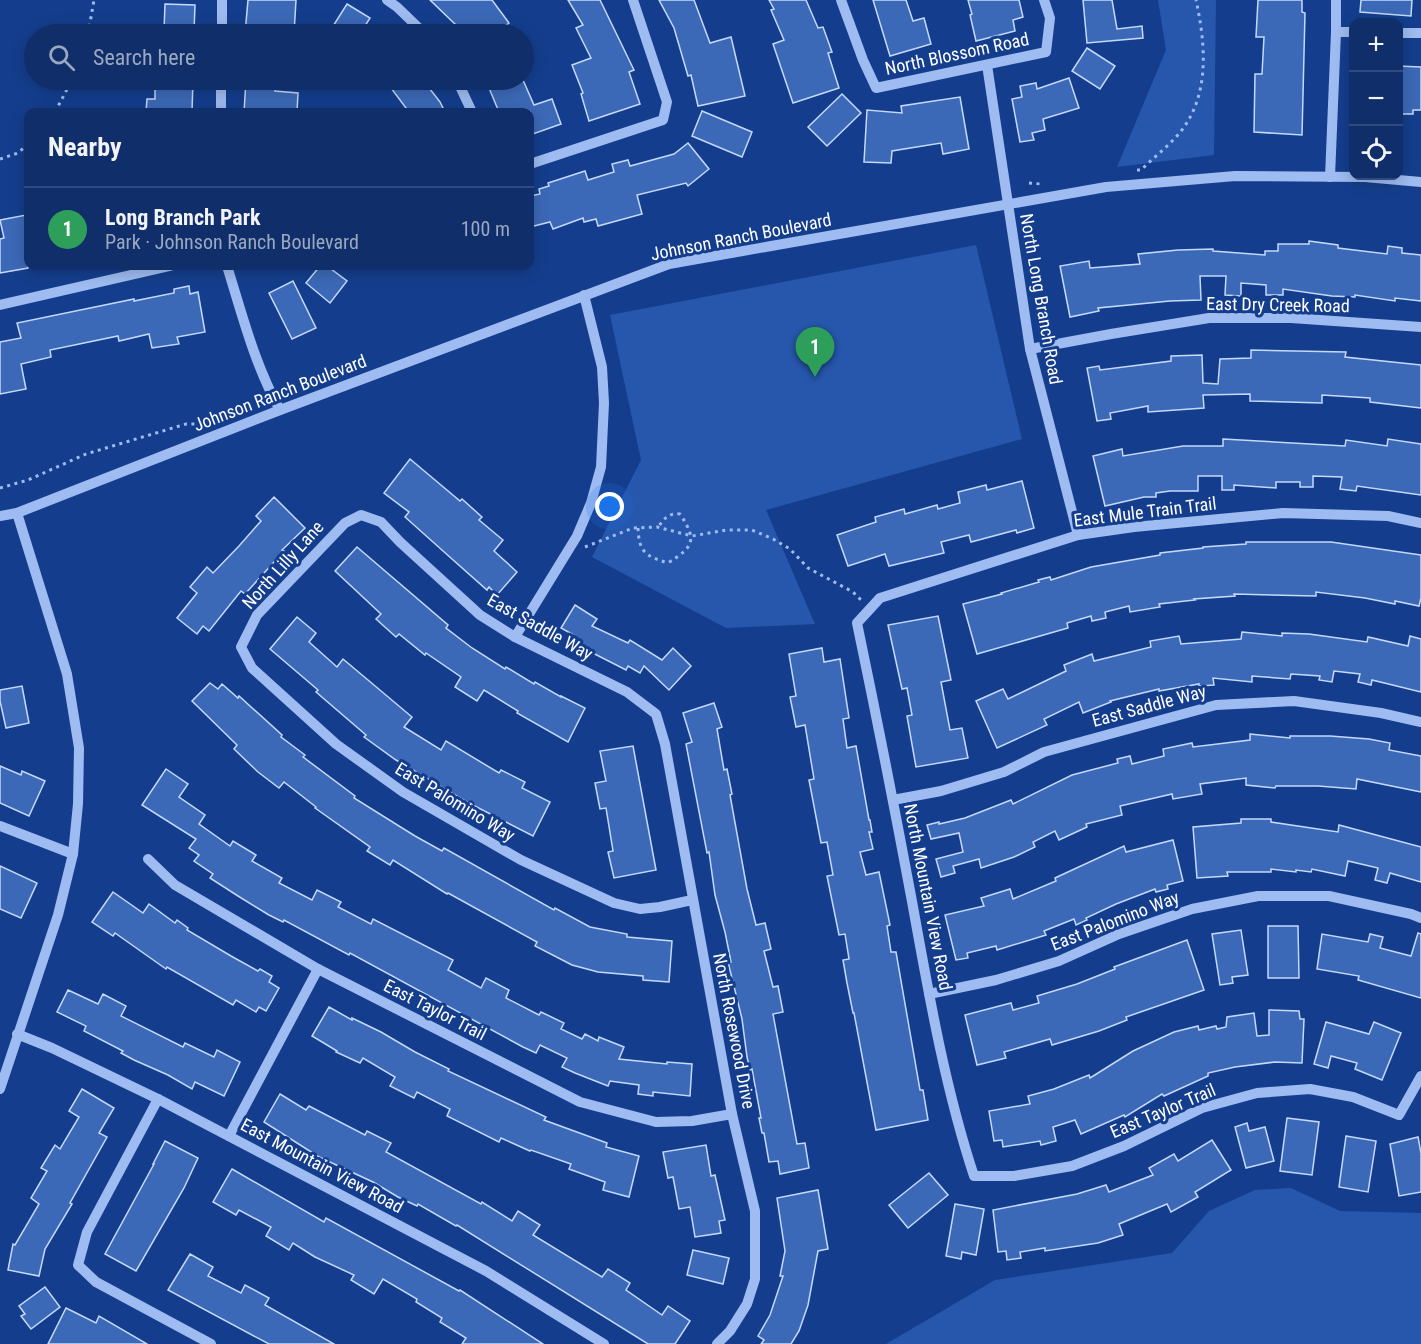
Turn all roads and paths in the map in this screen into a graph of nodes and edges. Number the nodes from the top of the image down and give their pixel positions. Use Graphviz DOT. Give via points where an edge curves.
graph roads {
  1 [pos="94,0"];
  2 [pos="222,0"];
  3 [pos="387,0"];
  4 [pos="633,0"];
  5 [pos="841,0"];
  6 [pos="1044,0"];
  7 [pos="1196,0"];
  8 [pos="1336,0"];
  9 [pos="90,24"];
  10 [pos="222,24"];
  11 [pos="415,24"];
  12 [pos="1336,32"];
  13 [pos="1349,32"];
  14 [pos="1403,33"];
  15 [pos="1421,33"];
  16 [pos="987,65"];
  17 [pos="67,90"];
  18 [pos="221,90"];
  19 [pos="462,90"];
  20 [pos="57,108"];
  21 [pos="221,108"];
  22 [pos="470,108"];
  23 [pos="24,148"];
  24 [pos="0,159"];
  25 [pos="534,163"];
  26 [pos="1129,171"];
  27 [pos="1330,177"];
  28 [pos="1421,182"];
  29 [pos="1029,183"];
  30 [pos="1048,183"];
  31 [pos="1008,204"];
  32 [pos="153,270"];
  33 [pos="228,270"];
  34 [pos="584,295"];
  35 [pos="0,305"];
  36 [pos="1421,327"];
  37 [pos="1030,349"];
  38 [pos="273,398"];
  39 [pos="280,411"];
  40 [pos="0,488"];
  41 [pos="17,513"];
  42 [pos="361,515"];
  43 [pos="0,516"];
  44 [pos="1421,523"];
  45 [pos="657,527"];
  46 [pos="638,528"];
  47 [pos="1078,535"];
  48 [pos="692,536"];
  49 [pos="574,541"];
  50 [pos="870,609"];
  51 [pos="857,623"];
  52 [pos="515,637"];
  53 [pos="241,647"];
  54 [pos="656,714"];
  55 [pos="1421,722"];
  56 [pos="893,800"];
  57 [pos="0,826"];
  58 [pos="73,854"];
  59 [pos="148,859"];
  60 [pos="692,900"];
  61 [pos="1421,918"];
  62 [pos="318,969"];
  63 [pos="929,994"];
  64 [pos="17,1034"];
  65 [pos="1421,1076"];
  66 [pos="0,1089"];
  67 [pos="158,1099"];
  68 [pos="732,1114"];
  69 [pos="229,1136"];
  70 [pos="974,1176"];
  71 [pos="211,1344"];
  72 [pos="604,1344"];
  73 [pos="717,1344"];
  1 -- 9 [label="path"];
  2 -- 10 [label="street"];
  3 -- 11 [label="street"];
  4 -- 25 [label="street" via="667,102 663,120"];
  5 -- 16 [label="street, North Blossom Road" via="876,88"];
  6 -- 16 [label="street, North Blossom Road" via="1050,18 1046,52"];
  7 -- 26 [label="path" via="1204,55 1196,104 1176,137 1141,170"];
  8 -- 12 [label="street"];
  12 -- 13 [label="street"];
  12 -- 27 [label="street"];
  14 -- 15 [label="street"];
  16 -- 31 [label="street, North Long Branch Road"];
  17 -- 20 [label="path"];
  18 -- 21 [label="street"];
  19 -- 22 [label="street"];
  23 -- 24 [label="path"];
  27 -- 28 [label="street, Johnson Ranch Boulevard"];
  27 -- 31 [label="street, Johnson Ranch Boulevard" via="1223,177 1106,187"];
  29 -- 30 [label="path"];
  31 -- 34 [label="street, Johnson Ranch Boulevard" via="669,264"];
  31 -- 37 [label="street, North Long Branch Road"];
  32 -- 35 [label="street"];
  33 -- 38 [label="street"];
  34 -- 39 [label="street, Johnson Ranch Boulevard"];
  34 -- 49 [label="street" via="602,367 603,425 601,466 591,503"];
  36 -- 37 [label="street, East Dry Creek Road" via="1292,318 1209,318"];
  37 -- 47 [label="street, North Long Branch Road"];
  38 -- 39 [label="street"];
  38 -- 40 [label="path" via="204,424 186,424 86,454"];
  39 -- 41 [label="street, Johnson Ranch Boulevard"];
  41 -- 43 [label="street, Johnson Ranch Boulevard"];
  41 -- 58 [label="street" via="67,674 79,748"];
  42 -- 52 [label="street, East Saddle Way" via="381,522 480,615"];
  42 -- 53 [label="street, North Lilly Lane" via="345,523 256,615"];
  44 -- 47 [label="street, East Mule Train Trail" via="1388,516 1283,513"];
  45 -- 46 [label="path"];
  45 -- 48 [label="path"];
  45 -- 48 [label="path" via="672,513 680,514"];
  46 -- 48 [label="path" via="640,546 648,557 668,563 686,551"];
  46 -- 49 [label="path" via="587,548"];
  47 -- 50 [label="street, East Mule Train Trail" via="880,598"];
  48 -- 50 [label="path" via="752,530 773,538 808,568 853,592"];
  49 -- 52 [label="street"];
  50 -- 51 [label="street, East Mule Train Trail"];
  51 -- 56 [label="street, North Mountain View Road"];
  52 -- 54 [label="street, East Saddle Way" via="627,692"];
  53 -- 60 [label="street, East Palomino Way" via="252,668 336,744 403,792 521,860 614,903 640,909"];
  54 -- 60 [label="street, North Rosewood Drive" via="665,744"];
  55 -- 56 [label="street, East Saddle Way" via="1294,701 1216,705 1044,752 1004,772 962,785"];
  56 -- 63 [label="street, North Mountain View Road"];
  57 -- 58 [label="street"];
  58 -- 64 [label="street" via="58,915"];
  59 -- 62 [label="street, East Taylor Trail" via="176,885"];
  60 -- 68 [label="street, North Rosewood Drive"];
  61 -- 63 [label="street, East Palomino Way" via="1329,896 1258,896 1192,909 1119,934 1059,961"];
  62 -- 68 [label="street, East Taylor Trail" via="580,1102 656,1122"];
  62 -- 69 [label="street"];
  63 -- 70 [label="street, North Mountain View Road" via="962,1140"];
  64 -- 66 [label="street"];
  64 -- 67 [label="street, East Mountain View Road"];
  65 -- 70 [label="street, East Taylor Trail" via="1399,1115 1353,1097 1310,1089 1257,1093 1202,1108 1072,1166 1014,1176"];
  67 -- 69 [label="street, East Mountain View Road"];
  67 -- 71 [label="street" via="87,1232 78,1265 96,1282"];
  68 -- 73 [label="street, North Rosewood Drive" via="755,1211 755,1279 747,1304"];
  69 -- 72 [label="street, East Mountain View Road" via="486,1271"];
}
